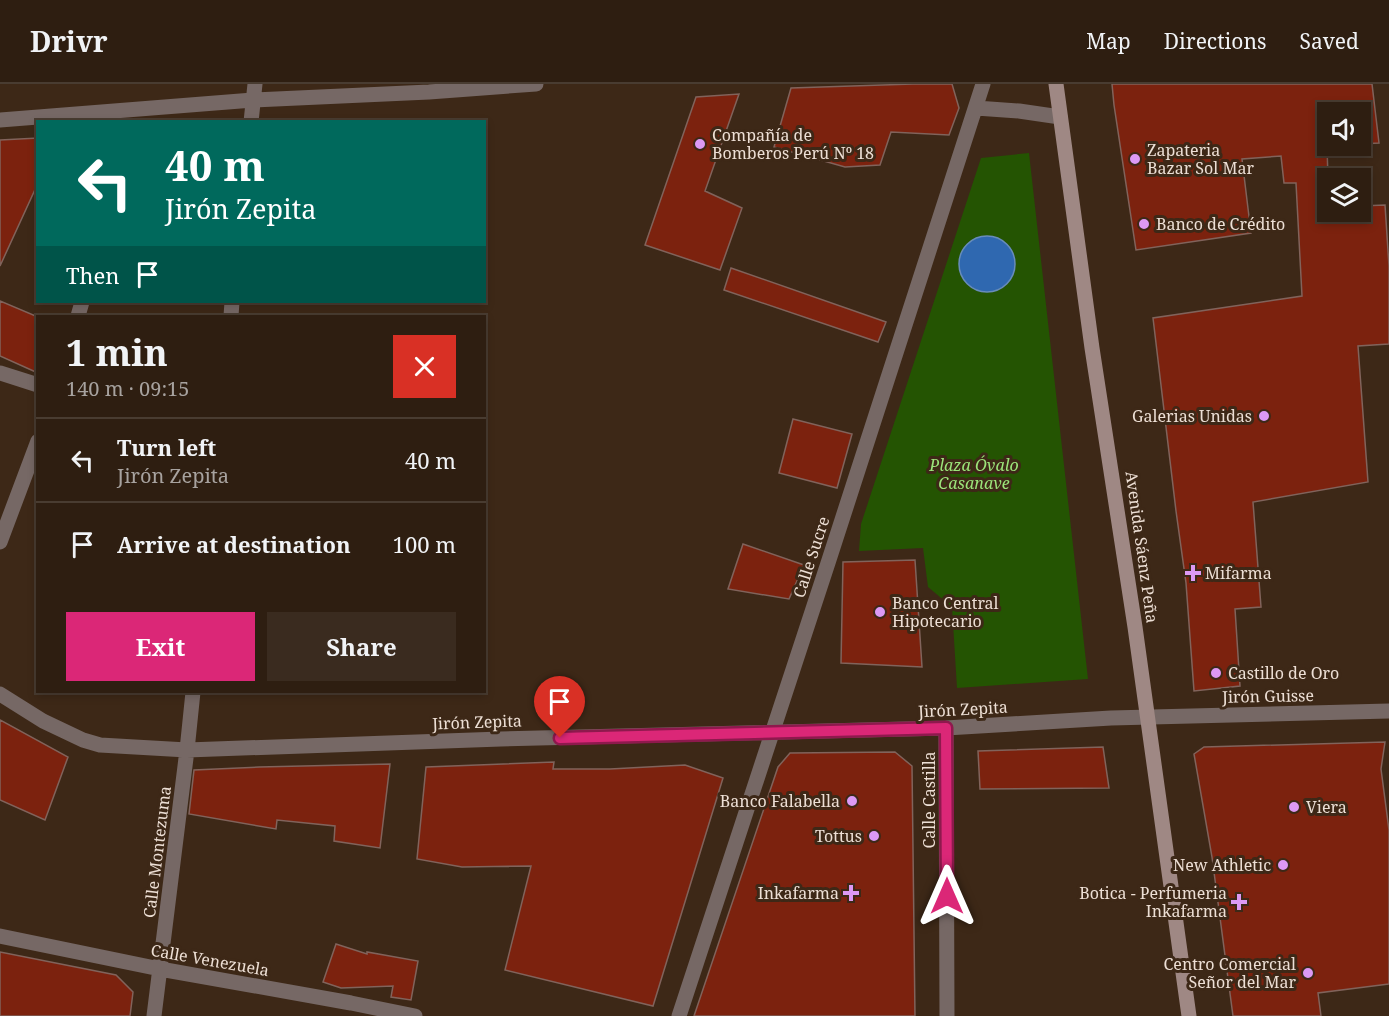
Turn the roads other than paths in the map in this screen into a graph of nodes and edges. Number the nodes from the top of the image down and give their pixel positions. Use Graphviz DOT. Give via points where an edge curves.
graph roads {
  1 [pos="255,84"];
  2 [pos="536,84"];
  3 [pos="983,84"];
  4 [pos="1056,84"];
  5 [pos="253,100"];
  6 [pos="976,108"];
  7 [pos="138,115"];
  8 [pos="1060,117"];
  9 [pos="0,120"];
  10 [pos="251,120"];
  11 [pos="0,373"];
  12 [pos="36,385"];
  13 [pos="36,446"];
  14 [pos="0,542"];
  15 [pos="193,693"];
  16 [pos="0,694"];
  17 [pos="1389,711"];
  18 [pos="1148,717"];
  19 [pos="946,728"];
  20 [pos="772,733"];
  21 [pos="187,750"];
  22 [pos="0,936"];
  23 [pos="160,969"];
  24 [pos="154,1016"];
  25 [pos="415,1016"];
  26 [pos="679,1016"];
  27 [pos="948,1016"];
  28 [pos="1189,1016"];
  1 -- 5 [label="street"];
  2 -- 5 [label="street"];
  3 -- 6 [label="street, Calle Sucre"];
  4 -- 8 [label="street, Avenida Sáenz Peña"];
  5 -- 7 [label="street"];
  5 -- 10 [label="street"];
  6 -- 8 [label="street"];
  6 -- 20 [label="street, Calle Sucre"];
  7 -- 9 [label="street"];
  8 -- 18 [label="street, Avenida Sáenz Peña"];
  11 -- 12 [label="street"];
  13 -- 14 [label="street"];
  15 -- 21 [label="street, Calle Montezuma"];
  16 -- 21 [label="street, Jirón Zepita" via="83,740 100,745"];
  17 -- 18 [label="street, Jirón Guisse"];
  18 -- 19 [label="street, Jirón Zepita"];
  18 -- 28 [label="street, Avenida Sáenz Peña"];
  19 -- 20 [label="street, Jirón Zepita"];
  19 -- 27 [label="street, Calle Castilla"];
  20 -- 21 [label="street, Jirón Zepita"];
  20 -- 26 [label="street, Calle Sucre"];
  21 -- 23 [label="street, Calle Montezuma"];
  22 -- 23 [label="street, Calle Venezuela"];
  23 -- 24 [label="street, Calle Montezuma"];
  23 -- 25 [label="street, Calle Venezuela"];
}
